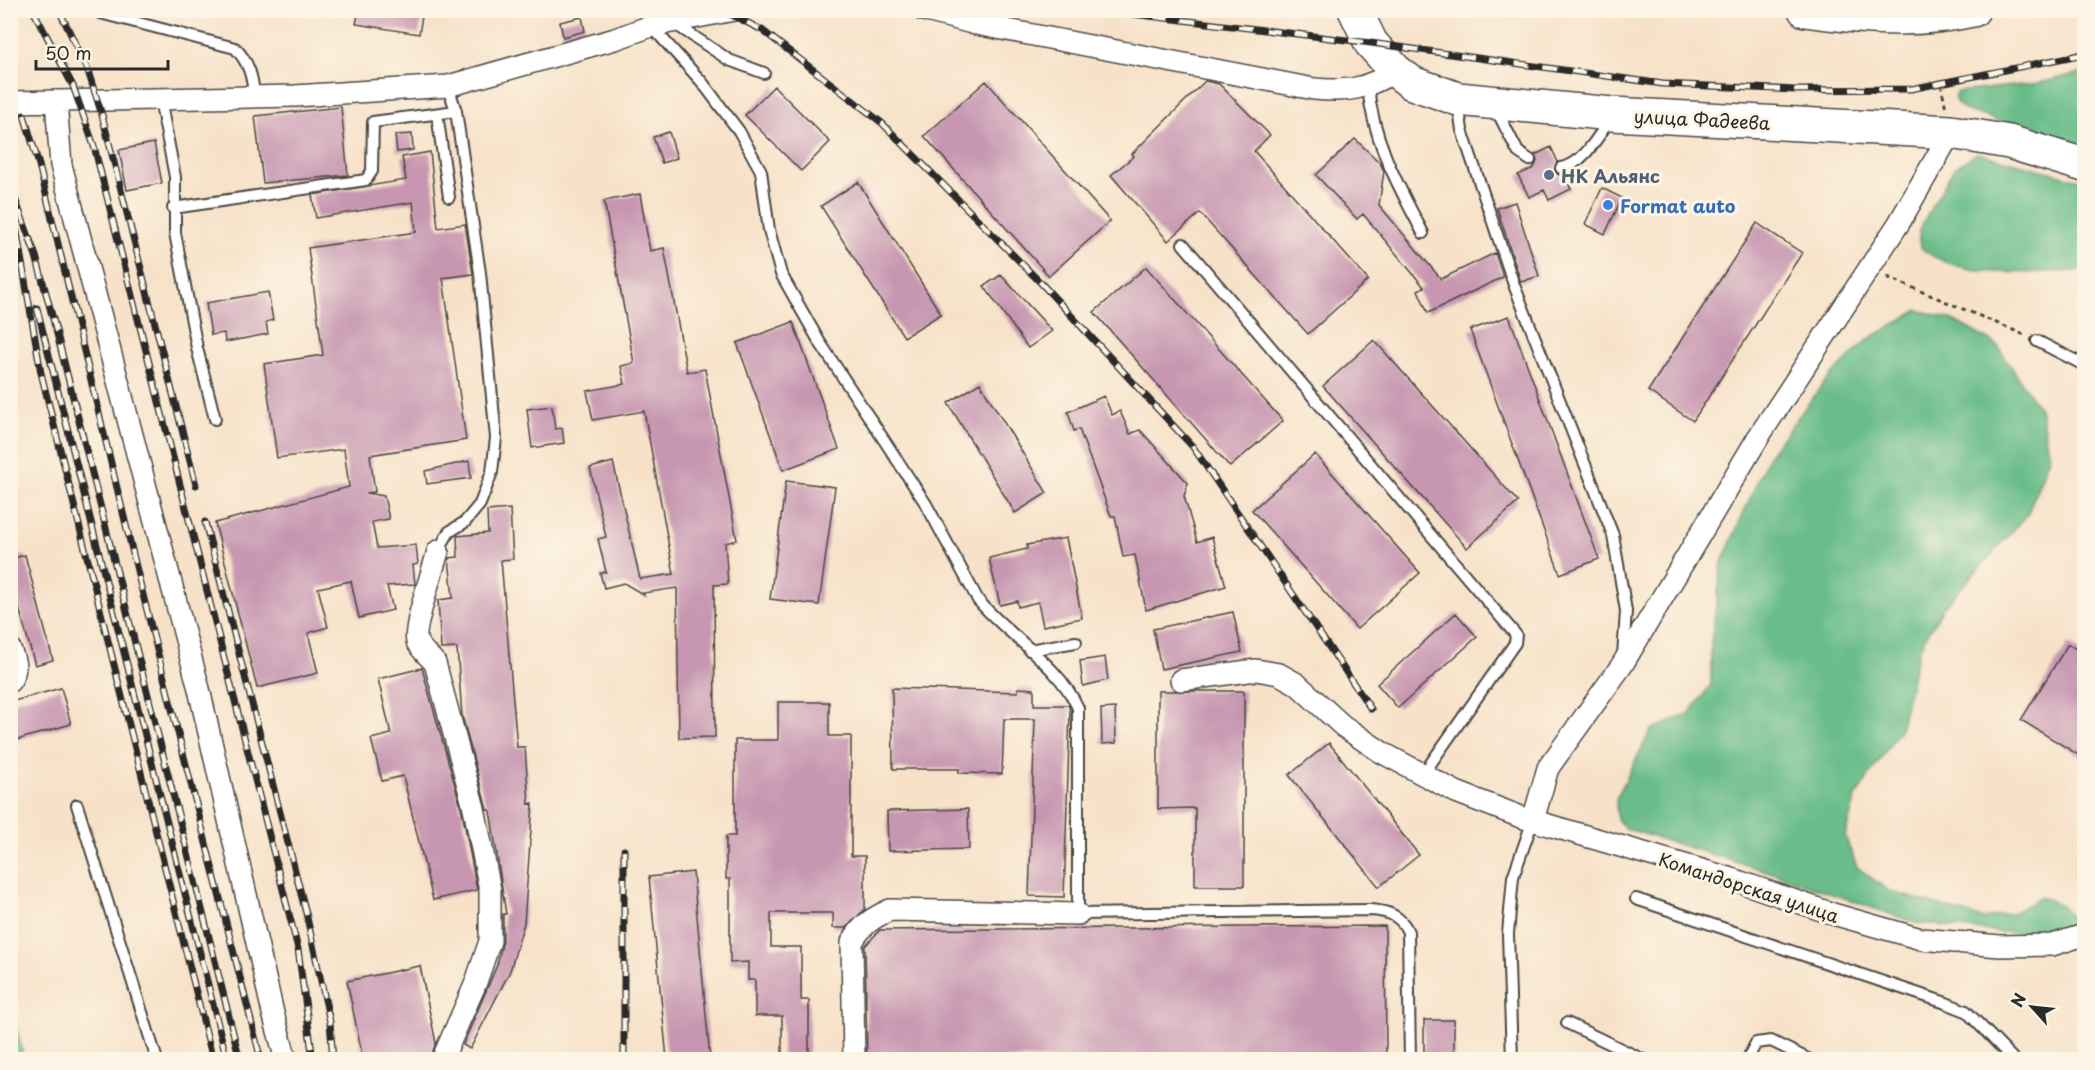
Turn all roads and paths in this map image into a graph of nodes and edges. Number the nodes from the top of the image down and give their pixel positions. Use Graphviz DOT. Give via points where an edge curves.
graph roads {
  1 [pos="734,10"];
  2 [pos="923,10"];
  3 [pos="1355,10"];
  4 [pos="1805,10"];
  5 [pos="1973,10"];
  6 [pos="100,13"];
  7 [pos="672,22"];
  8 [pos="651,26"];
  9 [pos="1396,71"];
  10 [pos="764,73"];
  11 [pos="448,86"];
  12 [pos="1368,87"];
  13 [pos="254,97"];
  14 [pos="160,99"];
  15 [pos="1458,99"];
  16 [pos="56,101"];
  17 [pos="10,102"];
  18 [pos="1493,104"];
  19 [pos="456,111"];
  20 [pos="436,114"];
  21 [pos="1612,114"];
  22 [pos="1951,132"];
  23 [pos="1530,160"];
  24 [pos="2085,165"];
  25 [pos="1561,168"];
  26 [pos="449,198"];
  27 [pos="173,208"];
  28 [pos="1423,233"];
  29 [pos="1183,244"];
  30 [pos="1869,269"];
  31 [pos="2037,341"];
  32 [pos="2085,365"];
  33 [pos="215,419"];
  34 [pos="438,551"];
  35 [pos="1076,642"];
  36 [pos="10,649"];
  37 [pos="1029,650"];
  38 [pos="1622,665"];
  39 [pos="1181,680"];
  40 [pos="10,681"];
  41 [pos="1424,773"];
  42 [pos="77,805"];
  43 [pos="1533,820"];
  44 [pos="1636,899"];
  45 [pos="1078,914"];
  46 [pos="2085,935"];
  47 [pos="1568,1023"];
  48 [pos="157,1059"];
  49 [pos="286,1059"];
  50 [pos="442,1059"];
  51 [pos="854,1059"];
  52 [pos="1410,1059"];
  53 [pos="1512,1059"];
  54 [pos="1644,1059"];
  55 [pos="1747,1059"];
  56 [pos="1810,1059"];
  57 [pos="2014,1059"];
  1 -- 7 [label="street"];
  2 -- 12 [label="street" via="976,24 1314,89"];
  3 -- 9 [label="main road, улица Фадеева" via="1371,43"];
  4 -- 5 [label="main road" via="1865,19 1930,18"];
  6 -- 13 [label="lane" via="235,48 244,57"];
  7 -- 8 [label="street"];
  7 -- 10 [label="lane" via="729,60"];
  8 -- 11 [label="street"];
  8 -- 37 [label="lane" via="702,82 739,131 761,171 768,230 781,274 819,341 926,504 978,600"];
  9 -- 12 [label="street"];
  9 -- 15 [label="main road, улица Фадеева" via="1412,83"];
  11 -- 13 [label="street"];
  11 -- 19 [label="lane"];
  12 -- 28 [label="lane" via="1371,114 1385,159"];
  13 -- 14 [label="street"];
  14 -- 16 [label="street"];
  14 -- 27 [label="lane" via="175,177"];
  15 -- 18 [label="main road, улица Фадеева"];
  15 -- 38 [label="lane" via="1462,130 1514,285 1613,535 1626,611"];
  16 -- 17 [label="street"];
  16 -- 49 [label="street" via="62,165 196,678"];
  18 -- 21 [label="main road, улица Фадеева"];
  18 -- 23 [label="lane" via="1518,152"];
  19 -- 20 [label="lane"];
  19 -- 34 [label="lane" via="480,273 496,438 492,472 480,504 465,522 449,532"];
  20 -- 26 [label="lane"];
  20 -- 27 [label="lane" via="373,122 372,171 366,180"];
  21 -- 22 [label="main road, улица Фадеева"];
  21 -- 25 [label="lane" via="1593,144"];
  22 -- 24 [label="main road, улица Фадеева" via="2008,142"];
  22 -- 30 [label="street"];
  27 -- 33 [label="lane" via="182,272"];
  29 -- 41 [label="lane" via="1516,635 1515,643"];
  30 -- 31 [label="path"];
  30 -- 38 [label="street" via="1759,436"];
  31 -- 32 [label="lane"];
  34 -- 50 [label="street" via="416,638 435,663 474,808 490,890 490,941 475,986"];
  35 -- 37 [label="lane"];
  36 -- 40 [label="street" via="16,664"];
  37 -- 45 [label="lane" via="1072,694 1078,708"];
  38 -- 43 [label="street" via="1548,768"];
  39 -- 41 [label="street, Командорская улица" via="1256,670 1279,674 1381,752"];
  41 -- 43 [label="street, Командорская улица" via="1456,792"];
  42 -- 48 [label="lane"];
  43 -- 46 [label="street, Командорская улица" via="1921,939 2000,946 2042,945"];
  43 -- 53 [label="lane" via="1513,877 1508,934"];
  44 -- 57 [label="lane" via="1966,1011"];
  45 -- 51 [label="street" via="890,910 871,918 852,942"];
  45 -- 52 [label="lane" via="1376,910 1398,916 1408,932"];
  47 -- 54 [label="lane"];
  55 -- 56 [label="lane" via="1756,1043 1771,1041"];
}
